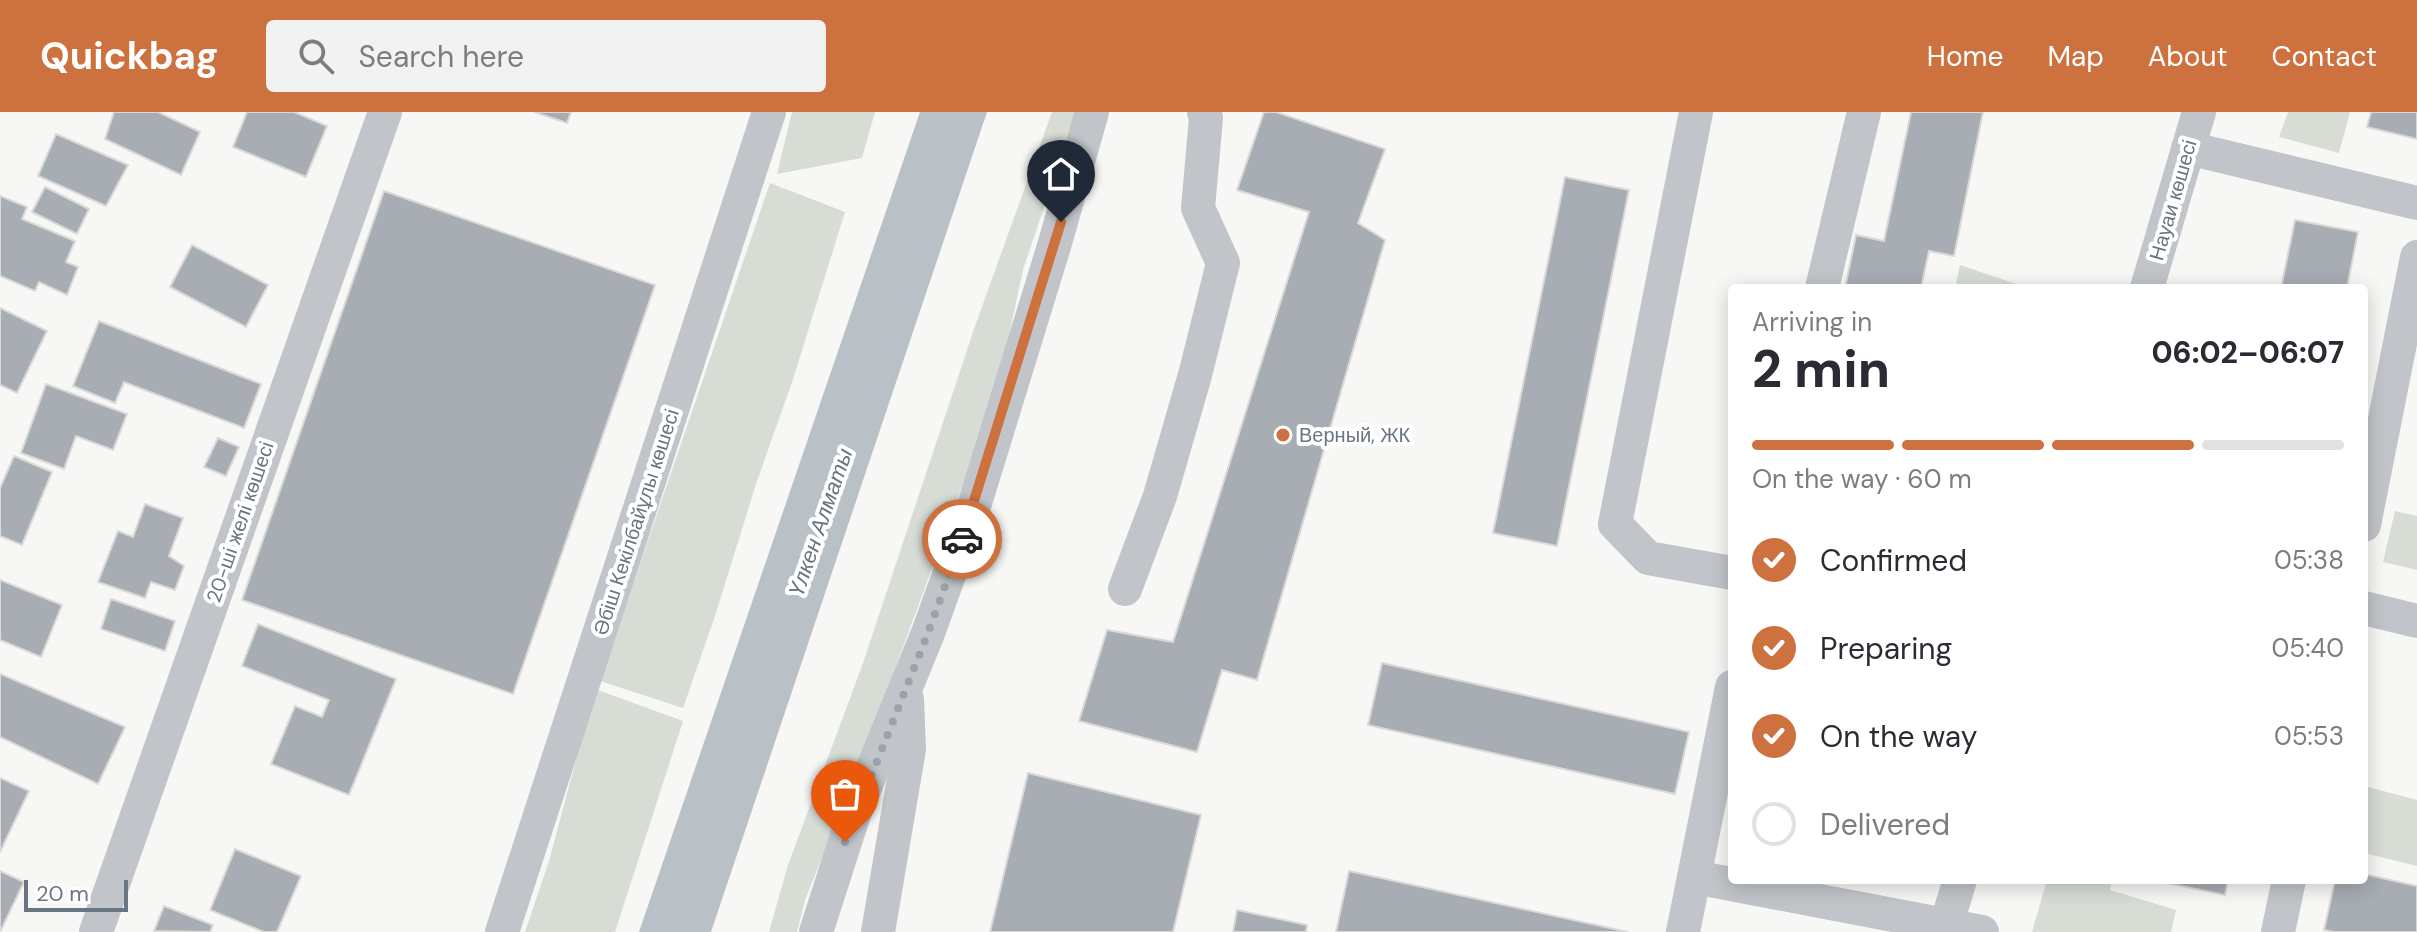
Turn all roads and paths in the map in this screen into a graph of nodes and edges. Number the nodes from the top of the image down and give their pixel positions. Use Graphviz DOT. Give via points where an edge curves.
graph roads {
  1 [pos="385,112"];
  2 [pos="769,112"];
  3 [pos="1092,112"];
  4 [pos="1204,112"];
  5 [pos="1696,112"];
  6 [pos="2199,112"];
  7 [pos="1859,113"];
  8 [pos="2188,148"];
  9 [pos="2417,203"];
  10 [pos="2417,257"];
  11 [pos="1823,284"];
  12 [pos="2148,284"];
  13 [pos="2406,375"];
  14 [pos="2368,511"];
  15 [pos="1728,572"];
  16 [pos="1125,589"];
  17 [pos="2368,609"];
  18 [pos="2417,621"];
  19 [pos="906,687"];
  20 [pos="1728,707"];
  21 [pos="1694,877"];
  22 [pos="1728,884"];
  23 [pos="1728,884"];
  24 [pos="1959,884"];
  25 [pos="2288,884"];
  26 [pos="1945,928"];
  27 [pos="96,932"];
  28 [pos="502,932"];
  29 [pos="816,932"];
  30 [pos="878,932"];
  31 [pos="1683,932"];
  32 [pos="1982,932"];
  33 [pos="2278,932"];
  1 -- 27 [label="street, 20-ші желі көшесі"];
  2 -- 28 [label="street, Әбіш Кекілбайұлы көшесі"];
  3 -- 19 [label="street" via="975,503"];
  4 -- 16 [label="street" via="1198,208 1223,263 1164,481"];
  5 -- 15 [label="street" via="1615,524 1648,558"];
  6 -- 8 [label="street, Науаи көшесі"];
  7 -- 11 [label="street"];
  8 -- 9 [label="street"];
  8 -- 12 [label="street, Науаи көшесі"];
  10 -- 13 [label="street"];
  13 -- 14 [label="street"];
  17 -- 18 [label="street"];
  19 -- 29 [label="street" via="853,817"];
  19 -- 30 [label="street" via="909,749"];
  20 -- 21 [label="street"];
  21 -- 23 [label="street"];
  21 -- 31 [label="street"];
  22 -- 26 [label="street"];
  24 -- 26 [label="street"];
  25 -- 33 [label="street"];
  26 -- 32 [label="street"];
}
